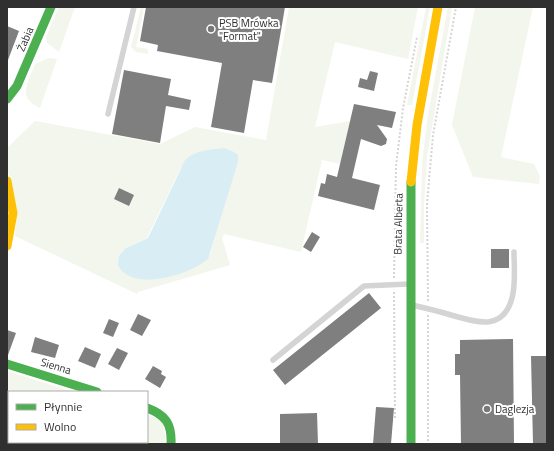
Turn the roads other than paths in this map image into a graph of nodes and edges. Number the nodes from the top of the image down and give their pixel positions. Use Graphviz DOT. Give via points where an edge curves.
graph roads {
  1 [pos="51,7"];
  2 [pos="134,7"];
  3 [pos="438,7"];
  4 [pos="7,99"];
  5 [pos="108,114"];
  6 [pos="7,181"];
  7 [pos="7,246"];
  8 [pos="514,252"];
  9 [pos="410,284"];
  10 [pos="410,304"];
  11 [pos="273,360"];
  12 [pos="7,364"];
  13 [pos="94,391"];
  14 [pos="148,408"];
  15 [pos="171,444"];
  16 [pos="411,444"];
  1 -- 4 [label="street, Żabia" via="17,86"];
  2 -- 5 [label="lane"];
  3 -- 9 [label="street, Brata Alberta" via="413,158 409,213"];
  6 -- 7 [label="street" via="13,213"];
  8 -- 10 [label="lane" via="512,298 501,317 480,323"];
  9 -- 10 [label="street, Brata Alberta"];
  9 -- 11 [label="lane" via="364,286"];
  10 -- 16 [label="street, Brata Alberta"];
  12 -- 13 [label="street, Sienna"];
  14 -- 15 [label="street" via="164,415 169,421"];
}
